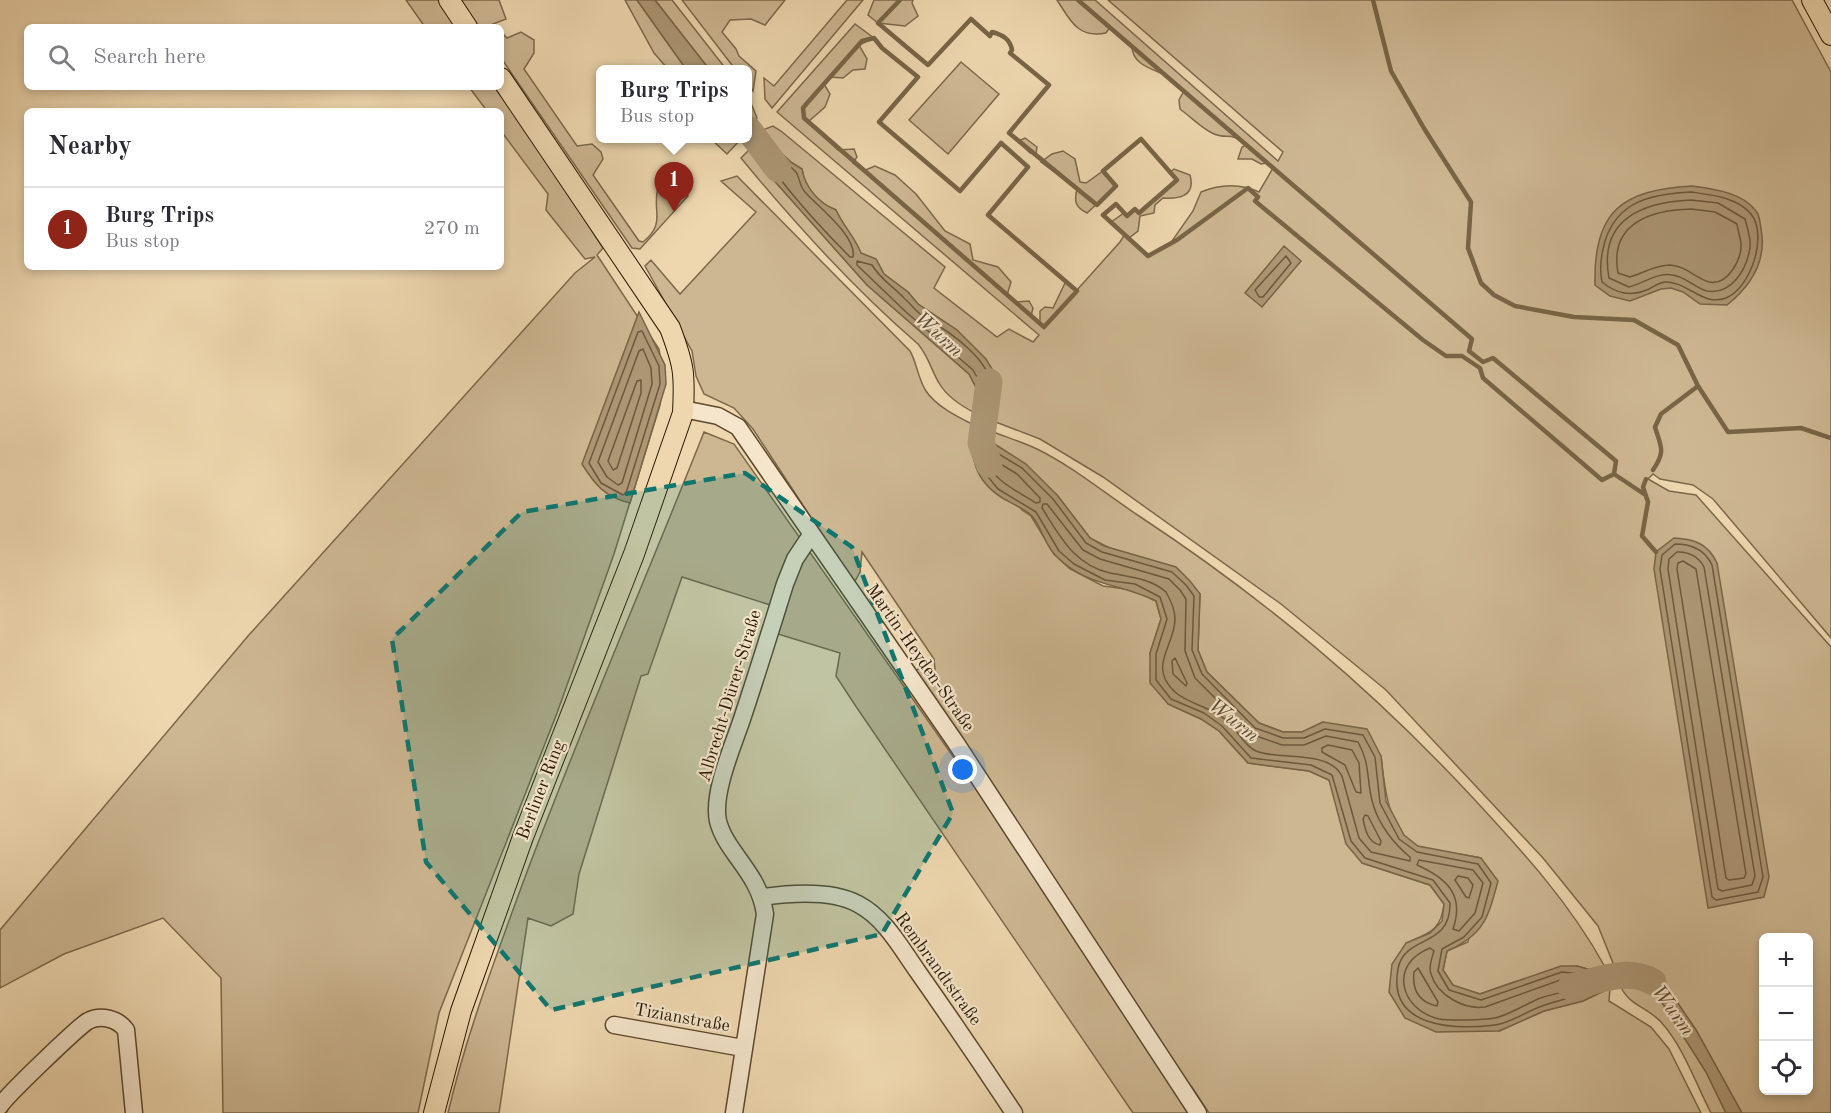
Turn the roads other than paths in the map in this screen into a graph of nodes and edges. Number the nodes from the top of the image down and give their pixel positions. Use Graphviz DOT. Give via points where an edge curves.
graph roads {
  1 [pos="449,0"];
  2 [pos="1812,0"];
  3 [pos="465,24"];
  4 [pos="1831,35"];
  5 [pos="504,82"];
  6 [pos="683,409"];
  7 [pos="811,535"];
  8 [pos="763,897"];
  9 [pos="614,1025"];
  10 [pos="743,1048"];
  11 [pos="0,1106"];
  12 [pos="134,1113"];
  13 [pos="434,1113"];
  14 [pos="734,1113"];
  15 [pos="1014,1113"];
  16 [pos="1198,1113"];
  1 -- 3 [label="main road"];
  2 -- 4 [label="main road"];
  5 -- 6 [label="main road, Berliner Ring" via="670,328 684,365"];
  6 -- 7 [label="street, Martin-Heyden-Straße" via="718,416 738,427"];
  6 -- 13 [label="main road, Berliner Ring" via="634,554 523,837 461,1011"];
  7 -- 8 [label="street, Albrecht-Dürer-Straße" via="785,584 717,807 719,824"];
  7 -- 16 [label="street, Martin-Heyden-Straße" via="987,791"];
  8 -- 10 [label="street, Albrecht-Dürer-Straße" via="765,914"];
  8 -- 15 [label="street, Rembrandtstraße" via="849,900 881,921"];
  9 -- 10 [label="street, Tizianstraße"];
  10 -- 14 [label="street, Albrecht-Dürer-Straße"];
  11 -- 12 [label="street" via="89,1021 111,1019 126,1030"];
}
